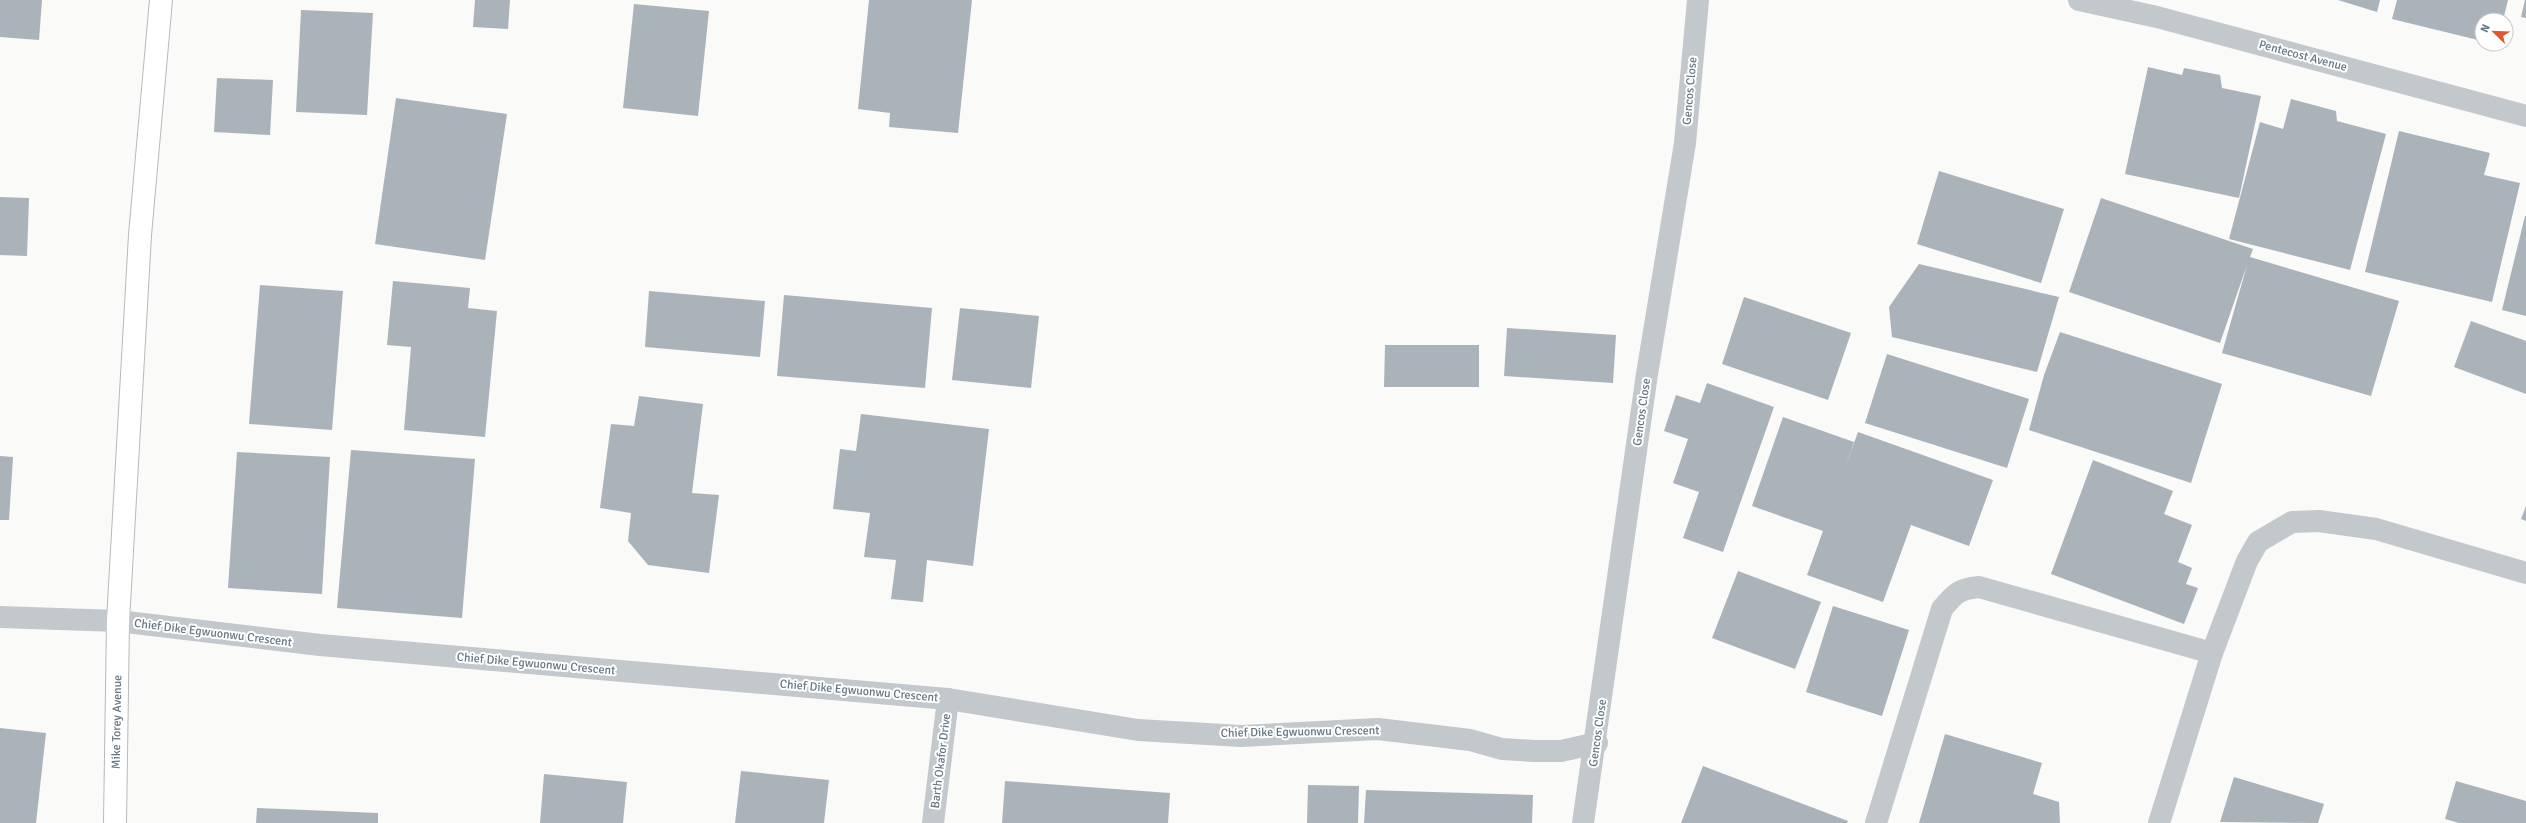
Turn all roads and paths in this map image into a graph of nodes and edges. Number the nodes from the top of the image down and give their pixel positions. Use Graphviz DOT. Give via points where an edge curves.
graph roads {
  1 [pos="161,0"];
  2 [pos="1698,0"];
  3 [pos="2079,0"];
  4 [pos="2526,116"];
  5 [pos="2526,573"];
  6 [pos="0,617"];
  7 [pos="118,621"];
  8 [pos="2212,653"];
  9 [pos="948,699"];
  10 [pos="1597,743"];
  11 [pos="115,823"];
  12 [pos="933,823"];
  13 [pos="1583,823"];
  14 [pos="1876,823"];
  15 [pos="2159,823"];
  1 -- 7 [label="main road, Mike Torey Avenue" via="140,235"];
  2 -- 10 [label="street, Gencos Close" via="1685,143 1647,374"];
  3 -- 4 [label="street, Pentecost Avenue" via="2157,17"];
  5 -- 8 [label="street" via="2376,529 2319,521 2292,522 2258,542 2247,561"];
  6 -- 7 [label="street, Chief Dike Egwuonwu Crescent"];
  7 -- 9 [label="street, Chief Dike Egwuonwu Crescent" via="320,645"];
  7 -- 11 [label="main road, Mike Torey Avenue"];
  8 -- 14 [label="street" via="1979,587 1963,589 1953,595 1942,609"];
  8 -- 15 [label="street"];
  9 -- 10 [label="street, Chief Dike Egwuonwu Crescent" via="1138,730 1241,736 1378,729 1470,740 1502,749 1534,751 1561,751"];
  9 -- 12 [label="street, Barth Okafor Drive"];
  10 -- 13 [label="street, Gencos Close"];
}
